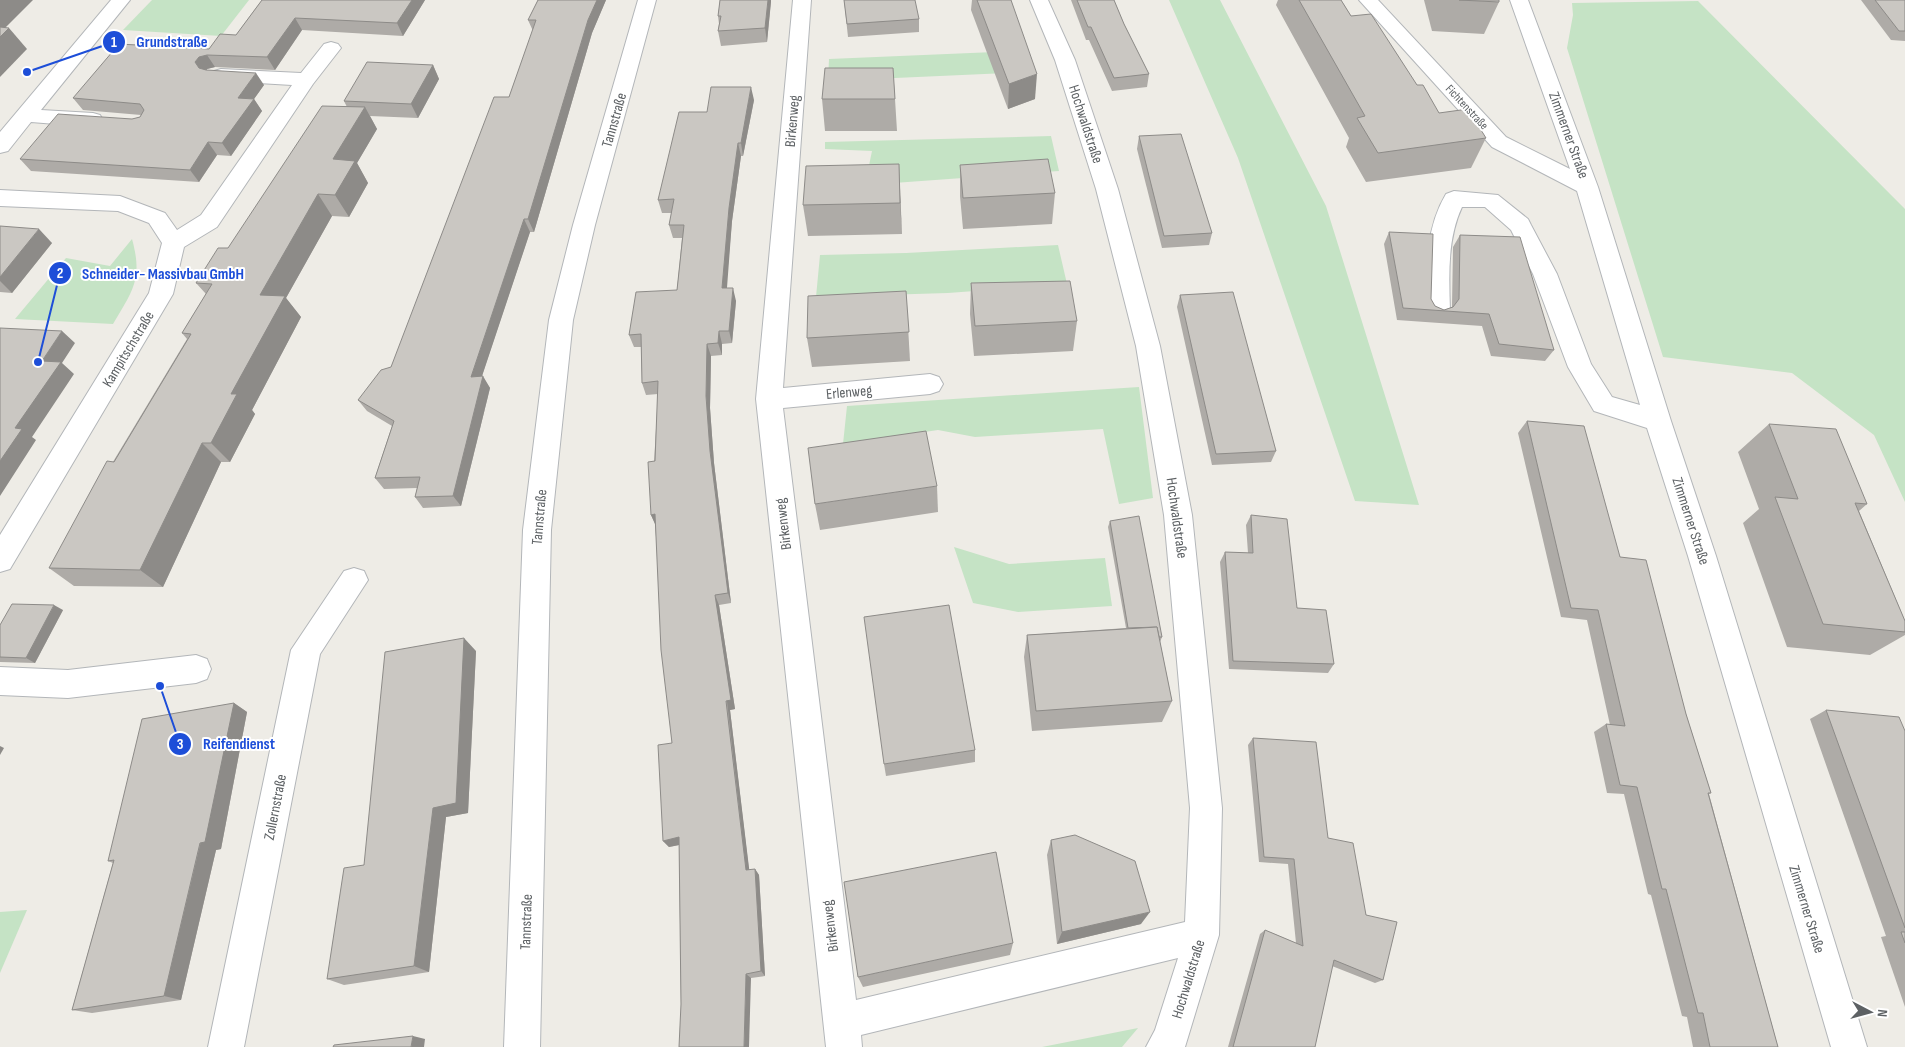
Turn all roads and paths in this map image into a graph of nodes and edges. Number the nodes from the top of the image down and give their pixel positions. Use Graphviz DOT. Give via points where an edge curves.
graph roads {
  1 [pos="122,0"];
  2 [pos="647,0"];
  3 [pos="802,0"];
  4 [pos="1039,0"];
  5 [pos="1368,0"];
  6 [pos="1520,0"];
  7 [pos="331,48"];
  8 [pos="215,75"];
  9 [pos="306,80"];
  10 [pos="25,115"];
  11 [pos="113,121"];
  12 [pos="0,146"];
  13 [pos="1588,187"];
  14 [pos="0,198"];
  15 [pos="174,243"];
  16 [pos="1438,311"];
  17 [pos="930,384"];
  18 [pos="769,399"];
  19 [pos="1658,421"];
  20 [pos="0,560"];
  21 [pos="354,580"];
  22 [pos="196,669"];
  23 [pos="0,680"];
  24 [pos="1202,934"];
  25 [pos="842,1034"];
  26 [pos="226,1047"];
  27 [pos="522,1047"];
  28 [pos="1164,1047"];
  29 [pos="1849,1047"];
  1 -- 10 [label="street"];
  2 -- 27 [label="street, Tannstraße" via="561,320 537,530"];
  3 -- 18 [label="street, Birkenweg"];
  4 -- 24 [label="street, Hochwaldstraße" via="1065,60 1107,189 1148,346 1176,505 1206,808"];
  5 -- 13 [label="street, Fichtenstraße" via="1499,142"];
  6 -- 13 [label="street, Zimmerner Straße"];
  7 -- 9 [label="street"];
  8 -- 9 [label="street"];
  9 -- 15 [label="street" via="209,221"];
  10 -- 11 [label="street"];
  10 -- 12 [label="street"];
  13 -- 19 [label="street, Zimmerner Straße"];
  14 -- 15 [label="street" via="120,204 157,218"];
  15 -- 20 [label="street, Kampitschstraße" via="162,294"];
  16 -- 19 [label="street" via="1438,259 1445,216 1454,199 1490,200 1520,225 1544,274 1580,366 1603,404"];
  17 -- 18 [label="street, Erlenweg"];
  18 -- 25 [label="street, Birkenweg"];
  19 -- 29 [label="street, Zimmerner Straße" via="1702,556"];
  21 -- 26 [label="street, Zollernstraße" via="306,650"];
  22 -- 23 [label="street" via="68,684"];
  24 -- 25 [label="street"];
  24 -- 28 [label="street, Hochwaldstraße" via="1170,1040"];
}
